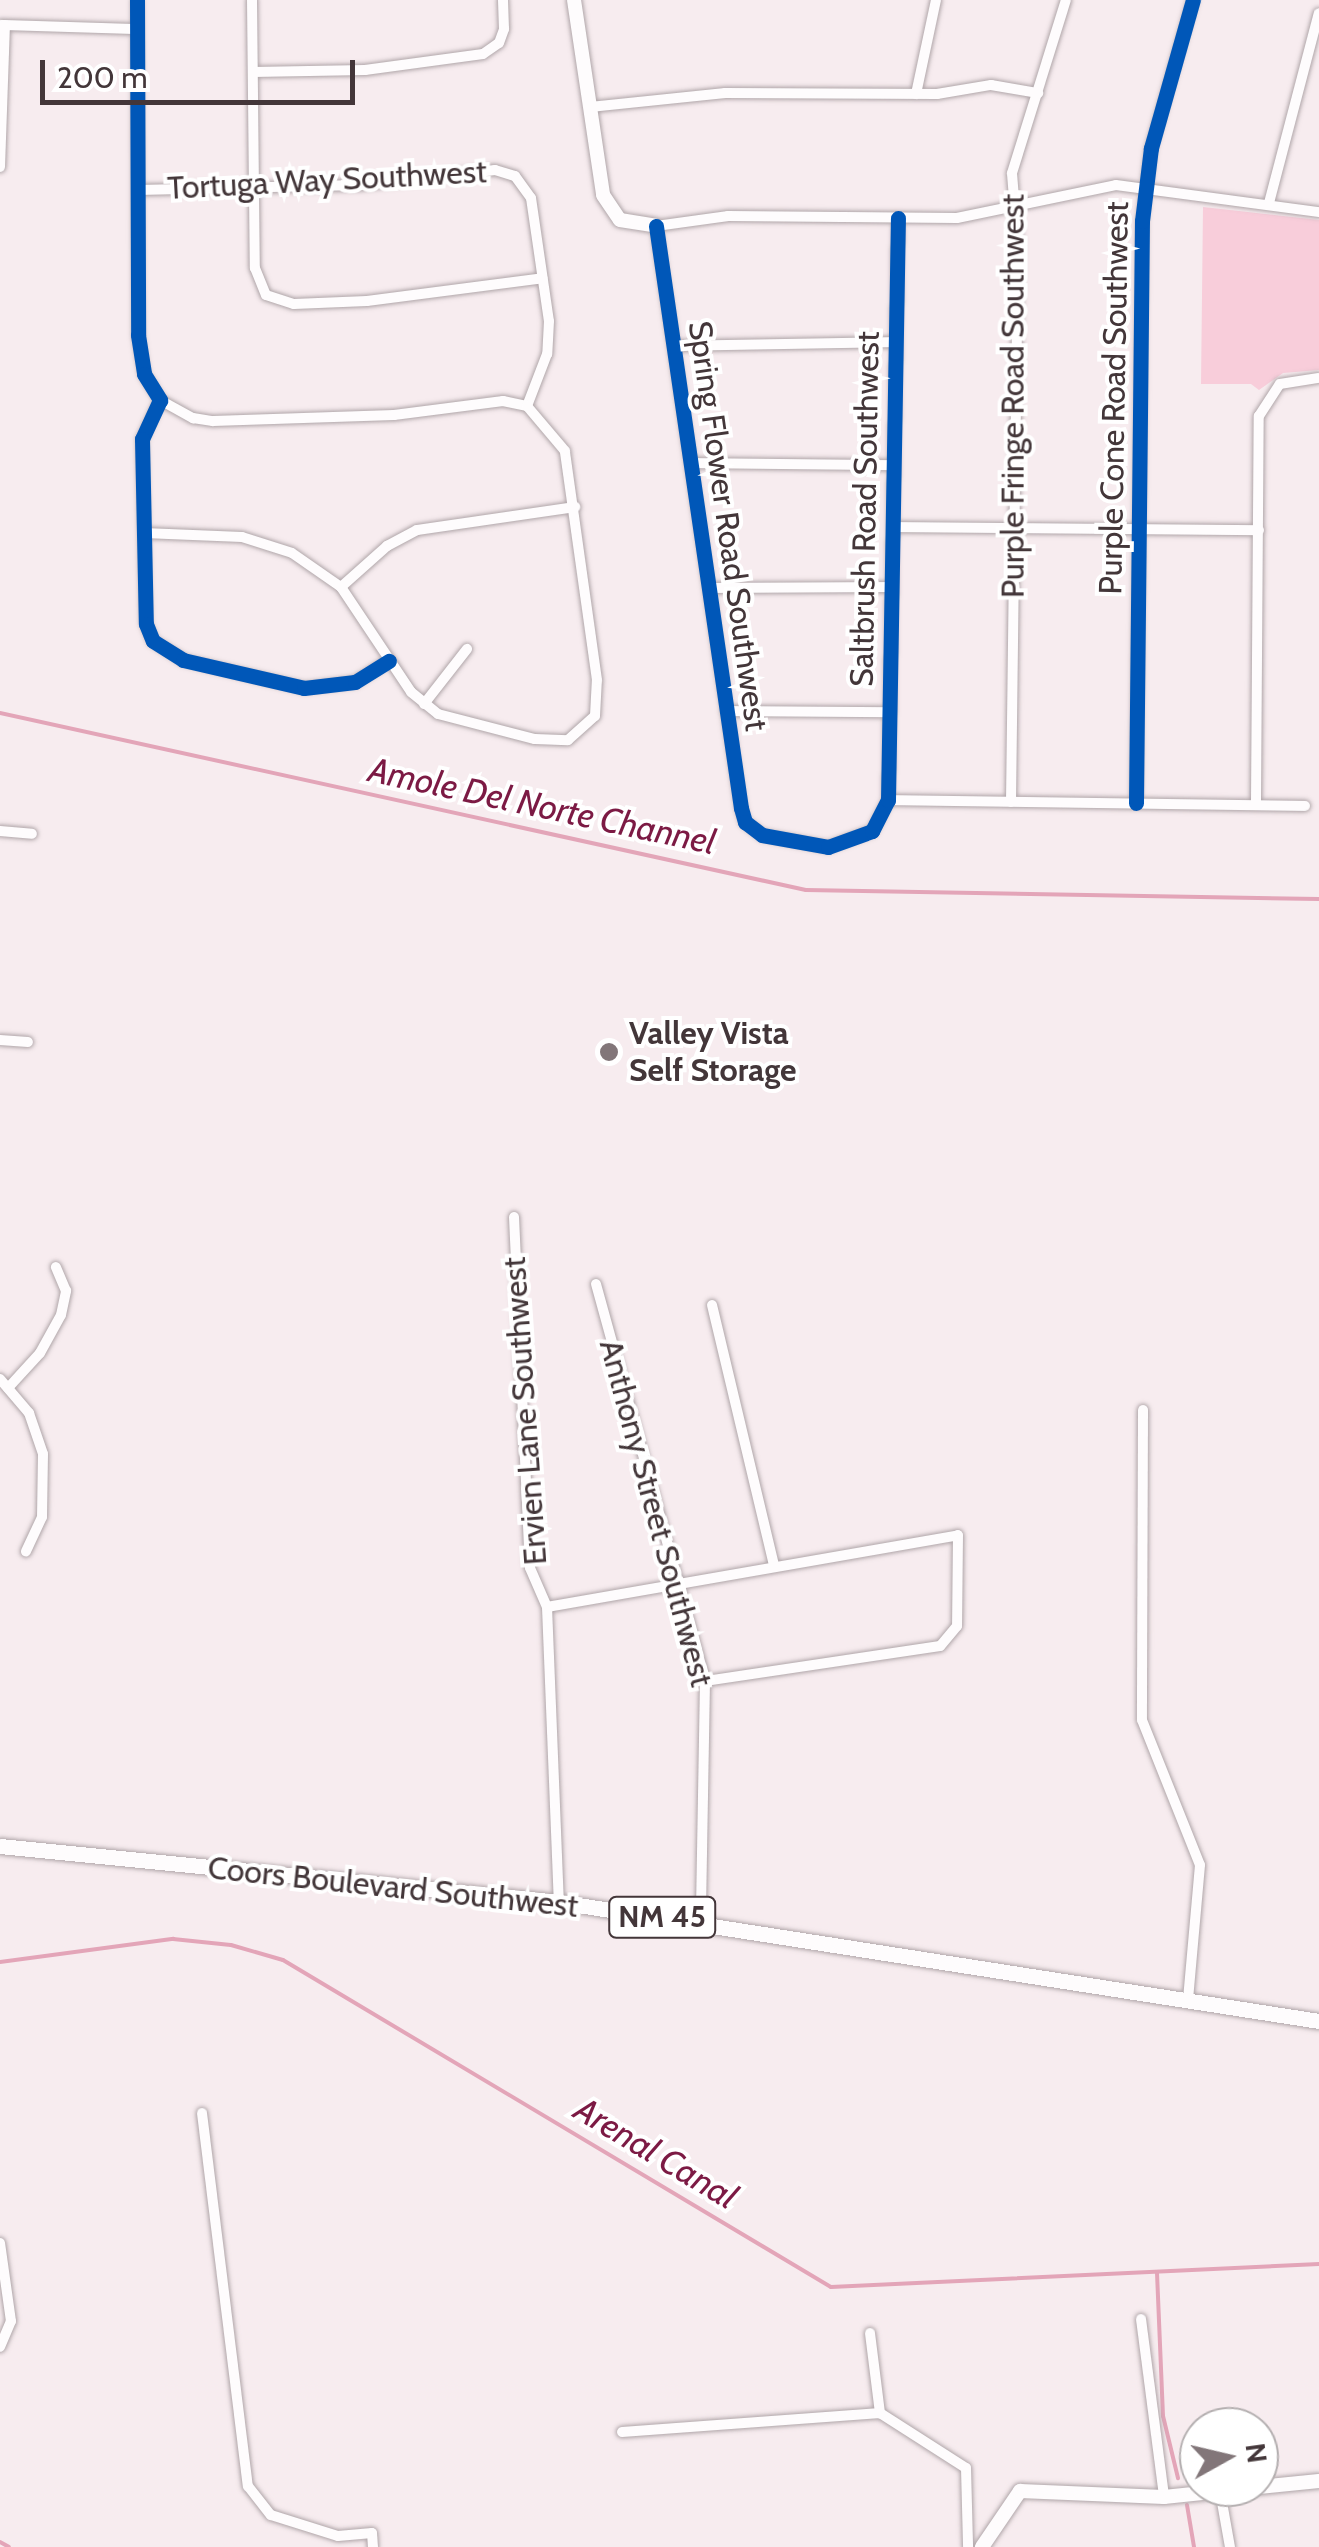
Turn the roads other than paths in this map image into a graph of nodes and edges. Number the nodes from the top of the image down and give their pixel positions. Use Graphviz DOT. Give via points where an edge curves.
graph roads {
  1 [pos="137,0"];
  2 [pos="252,0"];
  3 [pos="502,0"];
  4 [pos="574,0"];
  5 [pos="936,0"];
  6 [pos="1066,0"];
  7 [pos="1193,0"];
  8 [pos="1319,12"];
  9 [pos="3,25"];
  10 [pos="137,28"];
  11 [pos="253,72"];
  12 [pos="916,94"];
  13 [pos="1038,94"];
  14 [pos="590,107"];
  15 [pos="2,167"];
  16 [pos="254,187"];
  17 [pos="1146,188"];
  18 [pos="138,190"];
  19 [pos="1269,203"];
  20 [pos="1014,205"];
  21 [pos="1319,212"];
  22 [pos="898,218"];
  23 [pos="656,226"];
  24 [pos="543,278"];
  25 [pos="895,342"];
  26 [pos="674,346"];
  27 [pos="1319,378"];
  28 [pos="160,400"];
  29 [pos="527,406"];
  30 [pos="691,463"];
  31 [pos="894,465"];
  32 [pos="575,507"];
  33 [pos="892,527"];
  34 [pos="1015,527"];
  35 [pos="1138,530"];
  36 [pos="1259,530"];
  37 [pos="144,533"];
  38 [pos="341,587"];
  39 [pos="708,588"];
  40 [pos="891,588"];
  41 [pos="467,649"];
  42 [pos="389,660"];
  43 [pos="424,704"];
  44 [pos="726,710"];
  45 [pos="889,712"];
  46 [pos="888,800"];
  47 [pos="1256,801"];
  48 [pos="1011,802"];
  49 [pos="1136,802"];
  50 [pos="1305,806"];
  51 [pos="0,830"];
  52 [pos="32,834"];
  53 [pos="0,1040"];
  54 [pos="28,1042"];
  55 [pos="514,1217"];
  56 [pos="56,1267"];
  57 [pos="596,1284"];
  58 [pos="712,1305"];
  59 [pos="4,1384"];
  60 [pos="1142,1410"];
  61 [pos="26,1552"];
  62 [pos="774,1566"];
  63 [pos="677,1585"];
  64 [pos="547,1607"];
  65 [pos="705,1681"];
  66 [pos="0,1846"];
  67 [pos="558,1902"];
  68 [pos="701,1922"];
  69 [pos="1188,1999"];
  70 [pos="1319,2021"];
  71 [pos="202,2112"];
  72 [pos="0,2242"];
  73 [pos="1141,2319"];
  74 [pos="870,2333"];
  75 [pos="0,2347"];
  76 [pos="880,2412"];
  77 [pos="622,2432"];
  78 [pos="1319,2481"];
  79 [pos="1279,2485"];
  80 [pos="1179,2495"];
  81 [pos="1164,2497"];
  82 [pos="1223,2507"];
  83 [pos="373,2547"];
  84 [pos="967,2547"];
  85 [pos="982,2547"];
  86 [pos="1230,2547"];
  1 -- 10 [label="street"];
  2 -- 11 [label="street"];
  3 -- 11 [label="street" via="499,43 484,54 365,70"];
  4 -- 14 [label="street"];
  5 -- 12 [label="street"];
  6 -- 13 [label="street, Purple Fringe Road Southwest"];
  7 -- 17 [label="street, Purple Cone Road Southwest"];
  8 -- 19 [label="street"];
  9 -- 10 [label="street"];
  9 -- 15 [label="street"];
  10 -- 18 [label="street"];
  11 -- 16 [label="street"];
  12 -- 13 [label="street" via="991,85"];
  12 -- 14 [label="street" via="725,93"];
  13 -- 20 [label="street, Purple Fringe Road Southwest" via="1019,136"];
  14 -- 23 [label="street" via="609,210 620,220"];
  16 -- 18 [label="street, Tortuga Way Southwest"];
  16 -- 24 [label="street, Tortuga Way Southwest" via="393,183 495,170 516,176 531,198"];
  16 -- 24 [label="street" via="255,268 266,295 294,304"];
  17 -- 19 [label="street"];
  17 -- 20 [label="street" via="1083,189"];
  17 -- 35 [label="street, Purple Cone Road Southwest"];
  18 -- 28 [label="street" via="140,356"];
  19 -- 21 [label="street"];
  20 -- 22 [label="street" via="958,218"];
  20 -- 34 [label="street, Purple Fringe Road Southwest"];
  22 -- 23 [label="street" via="728,216"];
  22 -- 25 [label="street, Saltbrush Road Southwest"];
  23 -- 26 [label="street, Spring Flower Road Southwest"];
  24 -- 29 [label="street" via="550,338"];
  25 -- 26 [label="street"];
  25 -- 31 [label="street, Saltbrush Road Southwest"];
  26 -- 30 [label="street, Spring Flower Road Southwest"];
  27 -- 36 [label="street" via="1280,384 1262,405"];
  28 -- 29 [label="street" via="213,421 394,415 503,401"];
  28 -- 37 [label="street" via="142,439"];
  29 -- 32 [label="street" via="565,451"];
  30 -- 31 [label="street"];
  30 -- 39 [label="street, Spring Flower Road Southwest"];
  31 -- 33 [label="street, Saltbrush Road Southwest"];
  32 -- 38 [label="street" via="417,530 386,546"];
  32 -- 43 [label="street" via="598,702 585,728 568,740 535,739 464,724"];
  33 -- 34 [label="street"];
  33 -- 40 [label="street, Saltbrush Road Southwest"];
  34 -- 35 [label="street"];
  34 -- 48 [label="street, Purple Fringe Road Southwest"];
  35 -- 36 [label="street"];
  35 -- 49 [label="street, Purple Cone Road Southwest"];
  36 -- 47 [label="street"];
  37 -- 38 [label="street" via="259,540 306,561"];
  37 -- 42 [label="street" via="146,624 153,641 197,664 304,688 355,682"];
  38 -- 42 [label="street"];
  39 -- 40 [label="street"];
  39 -- 44 [label="street, Spring Flower Road Southwest"];
  40 -- 45 [label="street, Saltbrush Road Southwest"];
  41 -- 43 [label="street"];
  42 -- 43 [label="street"];
  44 -- 45 [label="street"];
  44 -- 46 [label="street, Spring Flower Road Southwest" via="741,808 753,829 828,848 848,844 872,830"];
  45 -- 46 [label="street, Saltbrush Road Southwest"];
  46 -- 48 [label="street"];
  47 -- 49 [label="street"];
  47 -- 50 [label="street"];
  48 -- 49 [label="street"];
  51 -- 52 [label="street"];
  53 -- 54 [label="street"];
  55 -- 64 [label="street, Ervien Lane Southwest" via="530,1568"];
  56 -- 59 [label="street" via="66,1291 62,1314"];
  57 -- 63 [label="street, Anthony Street Southwest"];
  58 -- 62 [label="street"];
  59 -- 61 [label="street" via="28,1413 43,1454 42,1516"];
  60 -- 69 [label="street" via="1142,1720 1200,1865"];
  62 -- 63 [label="street"];
  62 -- 65 [label="street" via="958,1535 958,1626 940,1646"];
  63 -- 64 [label="street"];
  63 -- 65 [label="street, Anthony Street Southwest"];
  64 -- 67 [label="street, Ervien Lane Southwest"];
  65 -- 68 [label="street, Anthony Street Southwest"];
  66 -- 67 [label="main road, Coors Boulevard Southwest / NM 45"];
  67 -- 68 [label="main road, Coors Boulevard Southwest / NM 45"];
  68 -- 69 [label="main road, Coors Boulevard Southwest / NM 45"];
  69 -- 70 [label="main road, Coors Boulevard Southwest / NM 45"];
  71 -- 83 [label="street" via="248,2486 271,2515 338,2536 372,2533"];
  72 -- 75 [label="street" via="11,2322"];
  73 -- 81 [label="street"];
  74 -- 76 [label="street"];
  76 -- 77 [label="street"];
  76 -- 84 [label="street" via="966,2468"];
  78 -- 79 [label="street"];
  80 -- 81 [label="street"];
  81 -- 85 [label="street" via="1020,2491"];
  82 -- 86 [label="street"];
}
